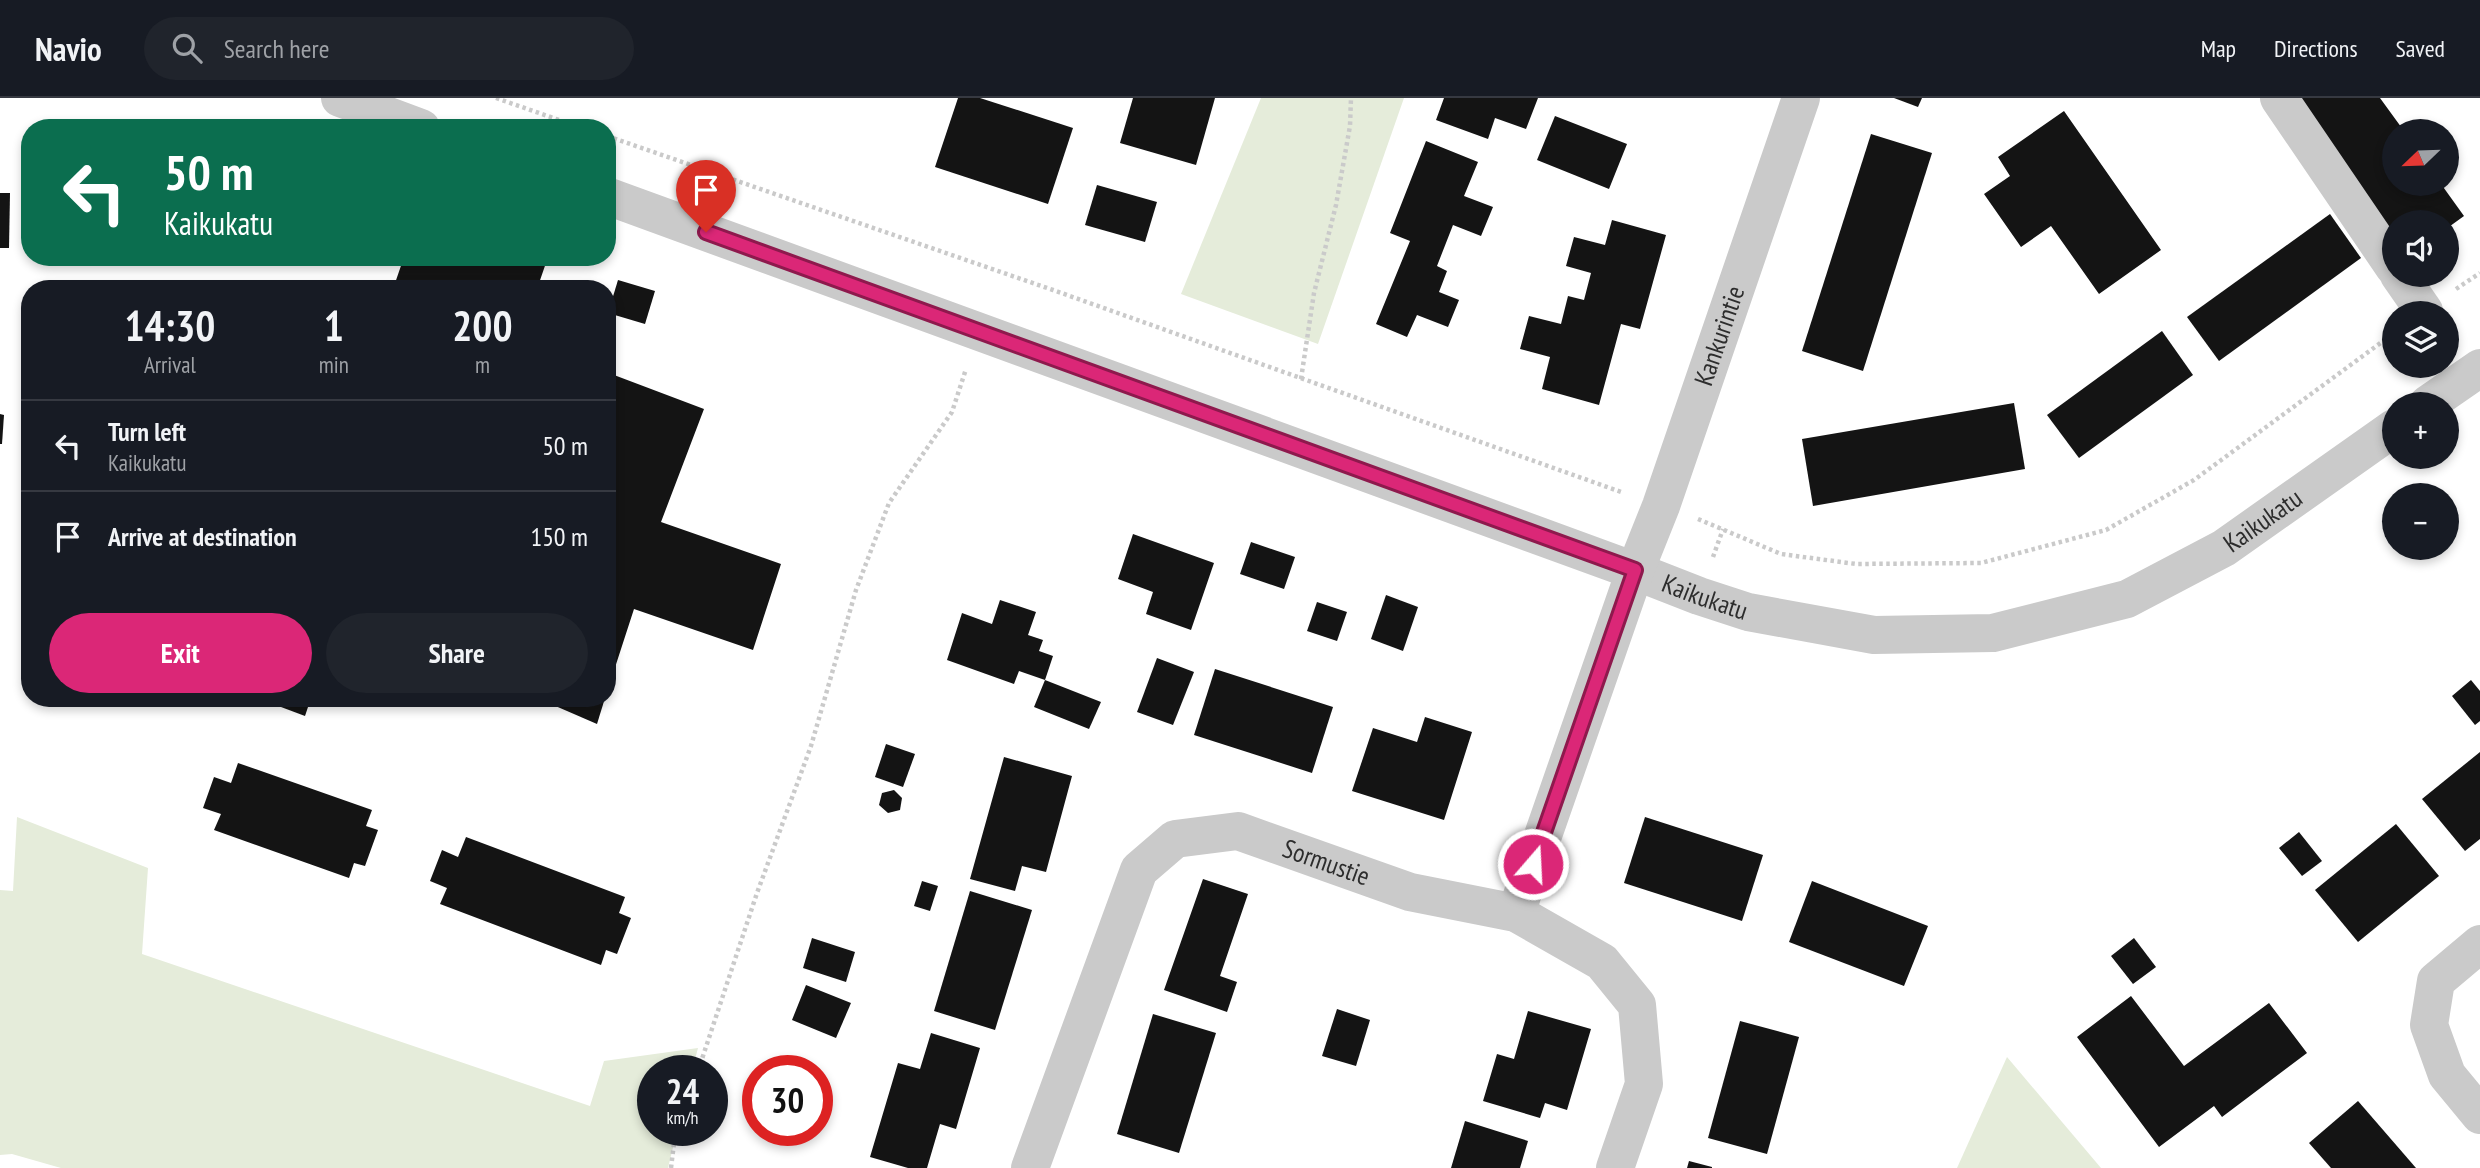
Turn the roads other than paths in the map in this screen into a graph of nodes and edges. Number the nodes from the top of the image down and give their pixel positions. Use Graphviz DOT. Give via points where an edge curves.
graph roads {
  1 [pos="340,98"];
  2 [pos="1801,98"];
  3 [pos="2279,98"];
  4 [pos="397,119"];
  5 [pos="616,198"];
  6 [pos="2382,250"];
  7 [pos="2480,368"];
  8 [pos="2445,392"];
  9 [pos="2382,436"];
  10 [pos="1635,570"];
  11 [pos="1516,913"];
  12 [pos="2480,944"];
  13 [pos="2480,1115"];
  14 [pos="1030,1168"];
  15 [pos="1615,1168"];
  1 -- 4 [label="street"];
  2 -- 10 [label="street, Kankurintie"];
  3 -- 6 [label="street"];
  5 -- 10 [label="street, Kaikukatu"];
  7 -- 8 [label="street"];
  9 -- 10 [label="street, Kaikukatu" via="2224,548 2127,599 1993,632 1874,635 1748,612"];
  10 -- 11 [label="street, Kankurintie"];
  11 -- 14 [label="street, Sormustie" via="1410,892 1238,831 1175,839 1139,870"];
  11 -- 15 [label="street, Sormustie" via="1602,962 1637,1005 1644,1084"];
  12 -- 13 [label="street" via="2436,981 2429,1025 2447,1075"];
}
